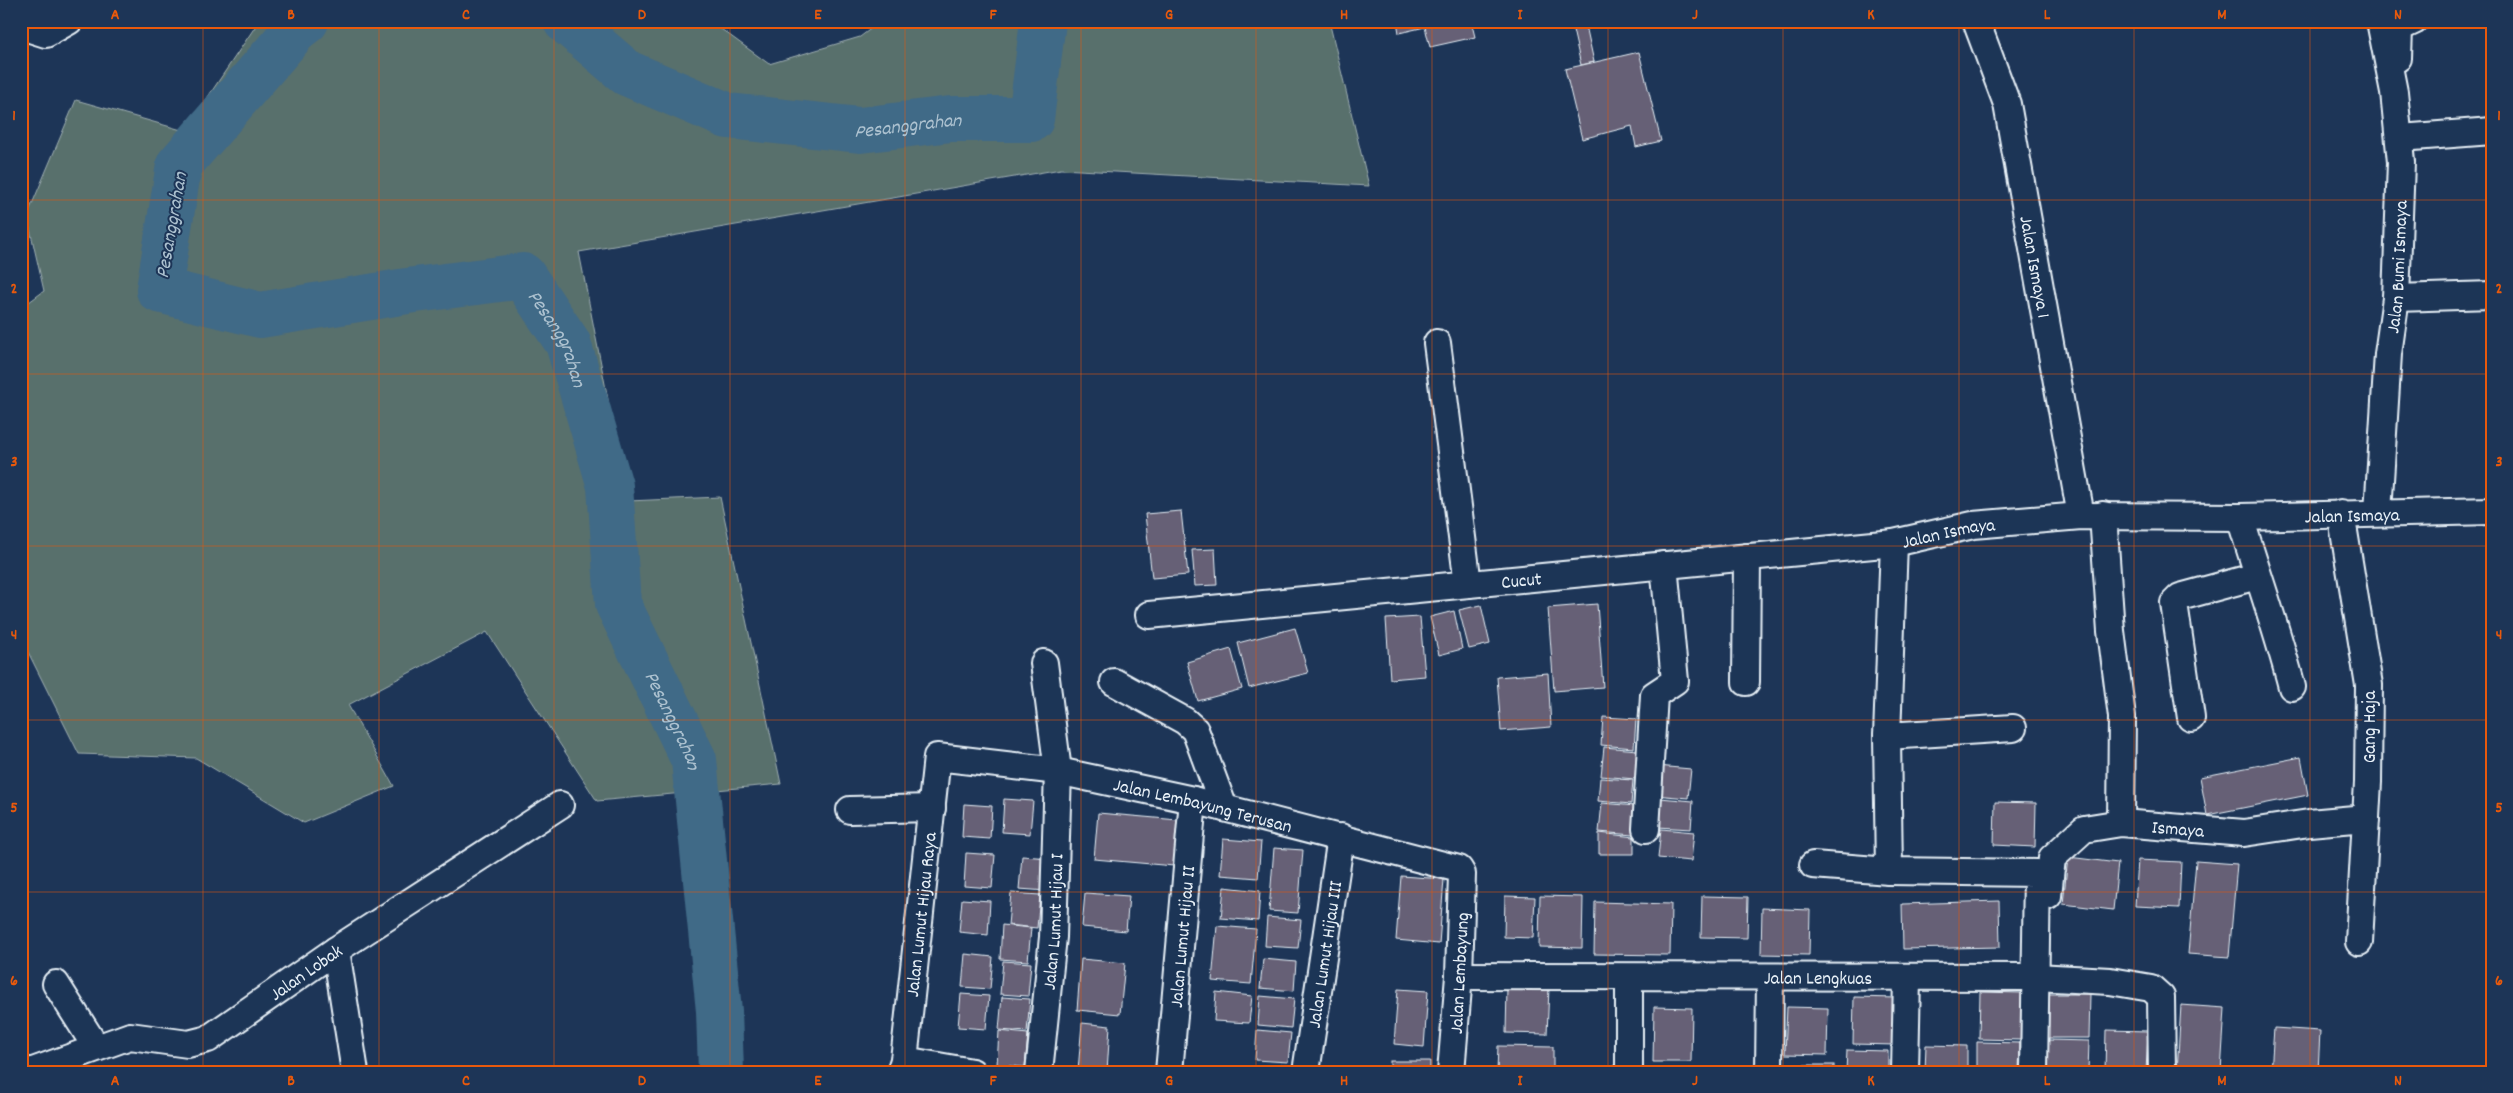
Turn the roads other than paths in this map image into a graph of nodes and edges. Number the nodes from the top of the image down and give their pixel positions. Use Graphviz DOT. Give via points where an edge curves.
graph roads {
  1 [pos="69,21"];
  2 [pos="1976,21"];
  3 [pos="2380,21"];
  4 [pos="2414,21"];
  5 [pos="21,26"];
  6 [pos="2388,66"];
  7 [pos="2492,131"];
  8 [pos="2400,138"];
  9 [pos="2492,295"];
  10 [pos="2396,298"];
  11 [pos="1437,343"];
  12 [pos="2492,511"];
  13 [pos="2378,512"];
  14 [pos="2342,513"];
  15 [pos="2092,516"];
  16 [pos="2240,517"];
  17 [pos="1894,543"];
  18 [pos="1746,557"];
  19 [pos="1664,565"];
  20 [pos="2257,576"];
  21 [pos="1468,584"];
  22 [pos="1149,616"];
  23 [pos="1044,663"];
  24 [pos="1114,682"];
  25 [pos="1746,682"];
  26 [pos="2292,687"];
  27 [pos="2191,718"];
  28 [pos="2013,728"];
  29 [pos="1887,736"];
  30 [pos="937,757"];
  31 [pos="1058,771"];
  32 [pos="1193,800"];
  33 [pos="560,805"];
  34 [pos="932,808"];
  35 [pos="1224,808"];
  36 [pos="850,810"];
  37 [pos="2366,818"];
  38 [pos="2121,823"];
  39 [pos="1646,829"];
  40 [pos="1341,837"];
  41 [pos="1813,865"];
  42 [pos="1889,871"];
  43 [pos="1462,874"];
  44 [pos="2037,900"];
  45 [pos="2358,942"];
  46 [pos="336,950"];
  47 [pos="1459,976"];
  48 [pos="1629,977"];
  49 [pos="1907,977"];
  50 [pos="2036,977"];
  51 [pos="1770,978"];
  52 [pos="56,984"];
  53 [pos="96,1047"];
  54 [pos="902,1066"];
  55 [pos="30,1072"];
  56 [pos="355,1072"];
  57 [pos="972,1072"];
  58 [pos="1039,1072"];
  59 [pos="1169,1072"];
  60 [pos="1306,1072"];
  61 [pos="1452,1072"];
  62 [pos="1629,1072"];
  63 [pos="1769,1072"];
  64 [pos="1905,1072"];
  65 [pos="2034,1072"];
  66 [pos="2162,1072"];
  1 -- 5 [label="street" via="46,34"];
  2 -- 15 [label="street, Jalan Ismaya 1" via="2007,104"];
  3 -- 6 [label="street, Jalan Bumi Ismaya"];
  4 -- 6 [label="street" via="2399,28 2398,58"];
  6 -- 8 [label="street, Jalan Bumi Ismaya"];
  7 -- 8 [label="street"];
  8 -- 10 [label="street, Jalan Bumi Ismaya"];
  9 -- 10 [label="street"];
  10 -- 13 [label="street, Jalan Bumi Ismaya" via="2388,354"];
  11 -- 21 [label="street"];
  12 -- 13 [label="street, Jalan Ismaya"];
  13 -- 14 [label="street, Jalan Ismaya"];
  14 -- 16 [label="street, Jalan Ismaya"];
  14 -- 37 [label="street, Gang Haja" via="2369,685"];
  15 -- 16 [label="street, Jalan Ismaya"];
  15 -- 17 [label="street, Jalan Ismaya" via="1973,525"];
  15 -- 38 [label="street, Jalan Ismaya 1" via="2122,717"];
  16 -- 20 [label="street"];
  17 -- 18 [label="street, Cucut"];
  17 -- 29 [label="street, Jalan Ismaya"];
  18 -- 19 [label="street, Cucut"];
  18 -- 25 [label="street"];
  19 -- 21 [label="street, Cucut"];
  19 -- 39 [label="street" via="1675,681 1654,695"];
  20 -- 26 [label="street" via="2273,617"];
  20 -- 27 [label="street" via="2180,597 2174,603"];
  21 -- 22 [label="street, Cucut"];
  23 -- 31 [label="street, Jalan Lumut Hijau I"];
  24 -- 35 [label="street" via="1185,721 1195,730"];
  28 -- 29 [label="street"];
  29 -- 42 [label="street, Jalan Ismaya"];
  30 -- 31 [label="street, Jalan Lembayung Terusan"];
  30 -- 34 [label="street, Jalan Lumut Hijau Raya"];
  31 -- 32 [label="street, Jalan Lembayung Terusan"];
  31 -- 58 [label="street, Jalan Lumut Hijau I" via="1053,937"];
  32 -- 35 [label="street, Jalan Lembayung Terusan"];
  32 -- 59 [label="street, Jalan Lumut Hijau II"];
  33 -- 46 [label="street, Jalan Lobak"];
  34 -- 36 [label="street"];
  34 -- 54 [label="street, Jalan Lumut Hijau Raya"];
  35 -- 40 [label="street, Jalan Lembayung Terusan"];
  37 -- 38 [label="street, Ismaya" via="2244,832"];
  37 -- 45 [label="street, Gang Haja"];
  38 -- 44 [label="street, Ismaya" via="2084,829 2052,858 2047,898"];
  40 -- 43 [label="street, Jalan Lembayung Terusan" via="1454,866"];
  40 -- 60 [label="street, Jalan Lumut Hijau III"];
  41 -- 42 [label="street"];
  42 -- 44 [label="street" via="2037,872"];
  43 -- 47 [label="street, Jalan Lembayung"];
  44 -- 50 [label="street"];
  46 -- 53 [label="street, Jalan Lobak" via="208,1039 188,1044 130,1036"];
  46 -- 56 [label="street"];
  47 -- 48 [label="street, Jalan Lengkuas"];
  47 -- 61 [label="street, Jalan Lembayung"];
  48 -- 51 [label="street, Jalan Lengkuas"];
  48 -- 62 [label="street"];
  49 -- 50 [label="street, Jalan Lengkuas"];
  49 -- 51 [label="street, Jalan Lengkuas"];
  49 -- 64 [label="street"];
  50 -- 65 [label="street"];
  50 -- 66 [label="street, Jalan Lengkuas" via="2110,981 2151,988 2161,997"];
  51 -- 63 [label="street"];
  52 -- 53 [label="street"];
  53 -- 55 [label="street, Jalan Lobak"];
  54 -- 57 [label="street"];
}
